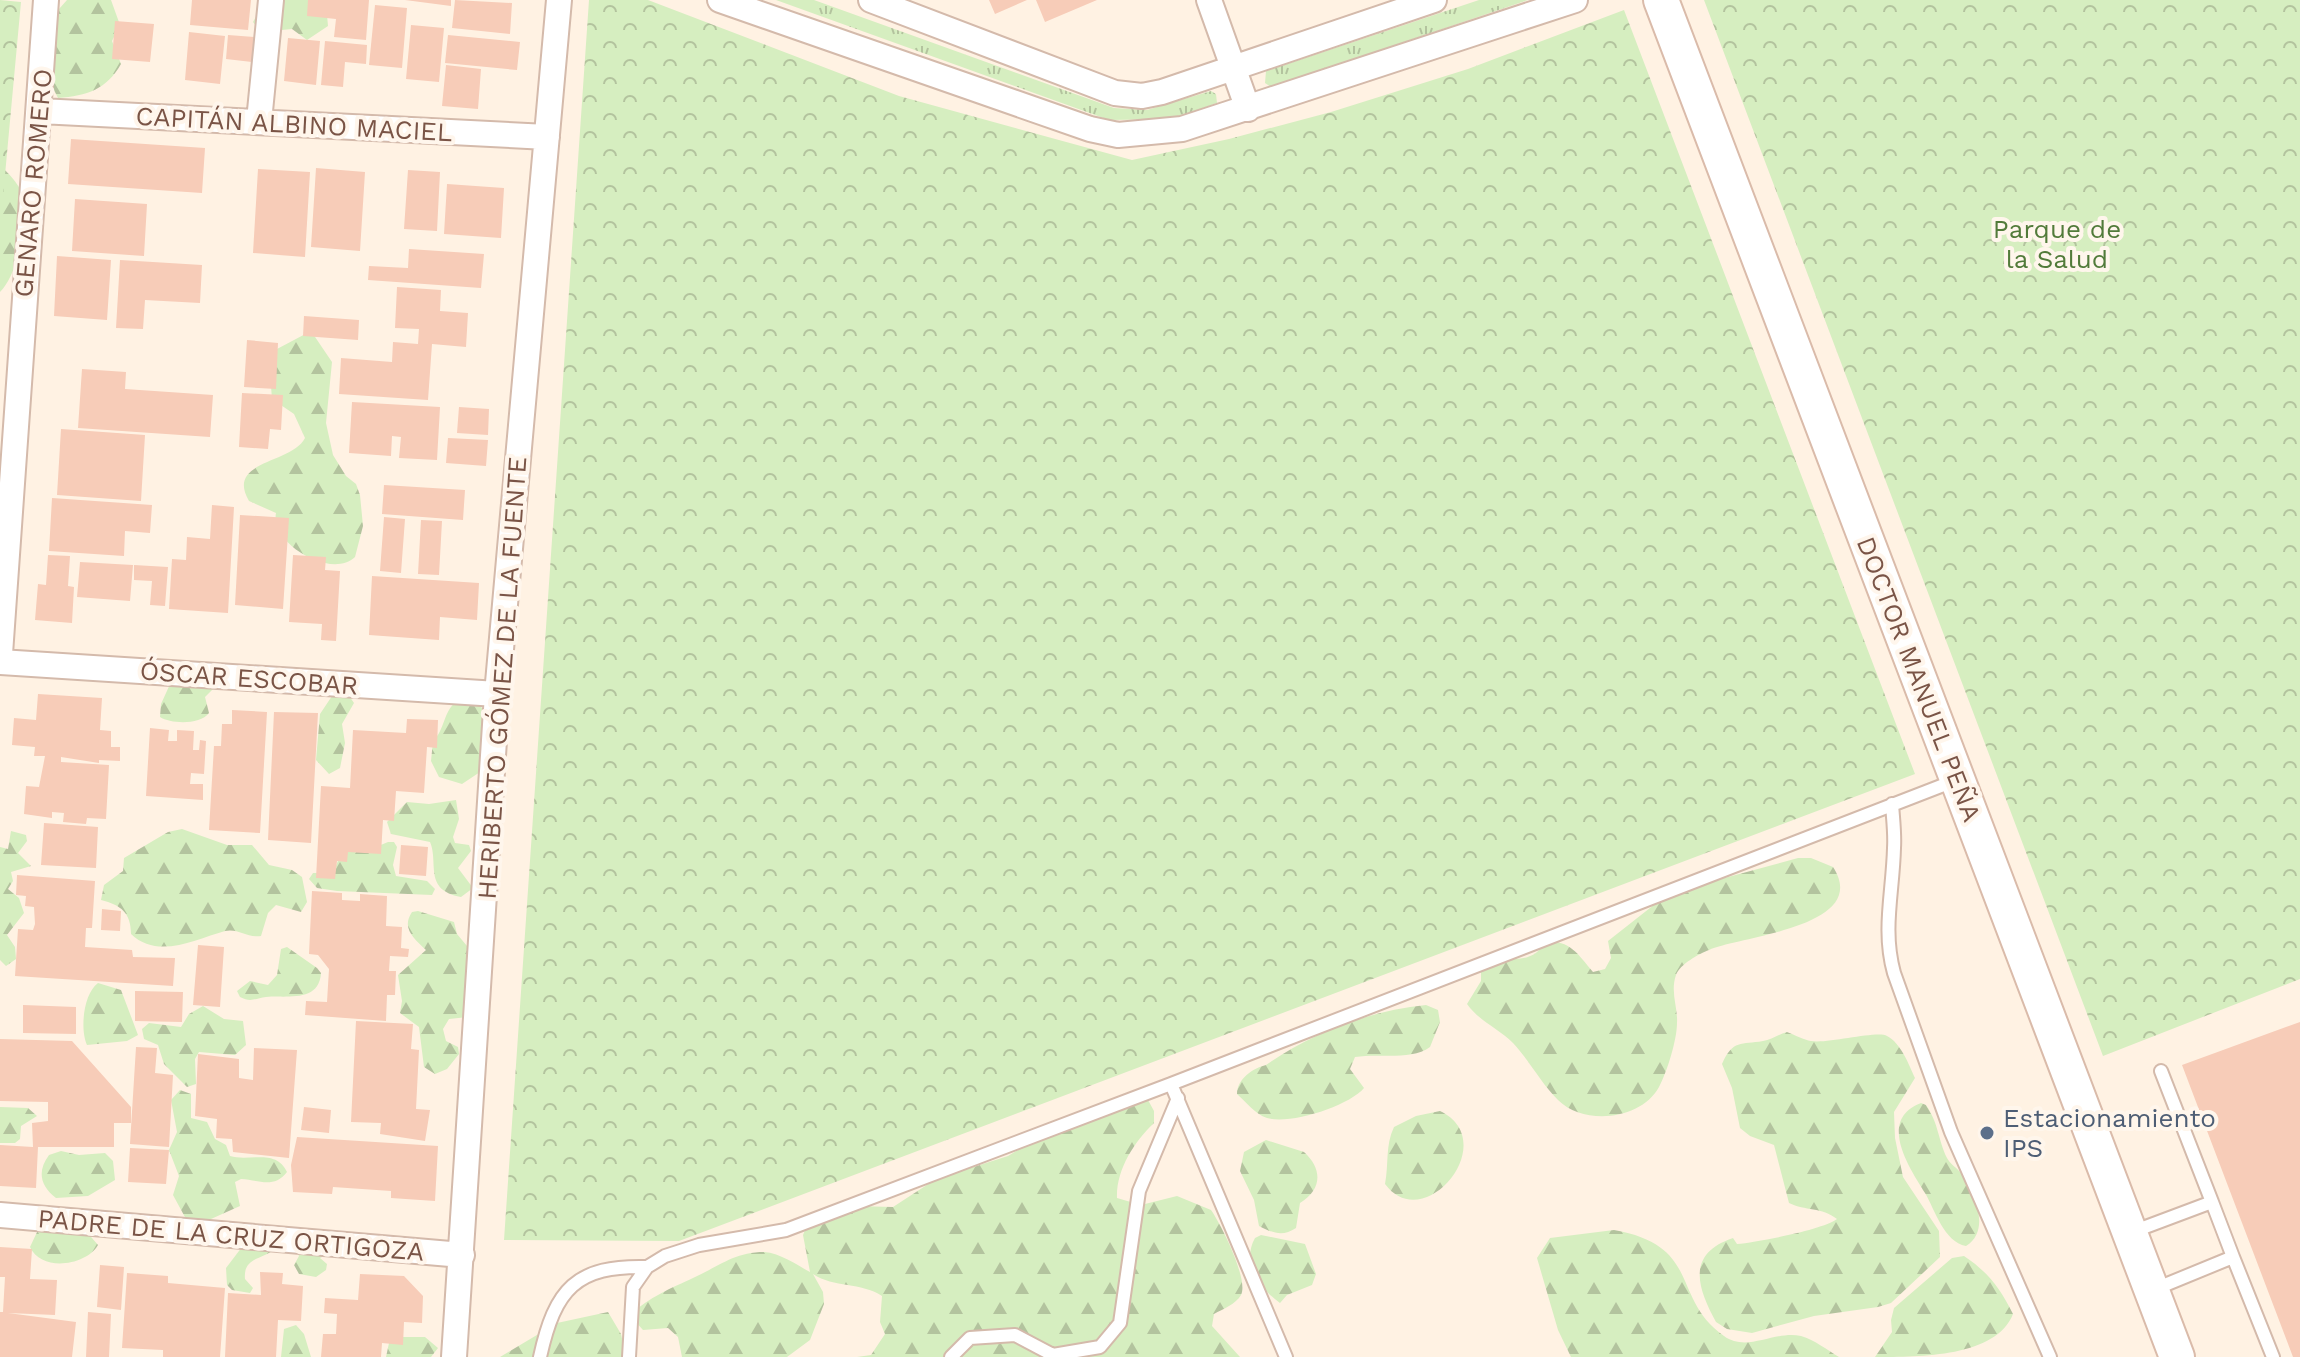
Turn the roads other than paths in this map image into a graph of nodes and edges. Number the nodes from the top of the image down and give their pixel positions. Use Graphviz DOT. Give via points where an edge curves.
graph roads {
  1 [pos="46,0"];
  2 [pos="271,0"];
  3 [pos="559,0"];
  4 [pos="871,0"];
  5 [pos="1209,0"];
  6 [pos="1434,0"];
  7 [pos="1575,0"];
  8 [pos="1661,0"];
  9 [pos="723,1"];
  10 [pos="1234,69"];
  11 [pos="1248,109"];
  12 [pos="40,111"];
  13 [pos="259,121"];
  14 [pos="547,137"];
  15 [pos="10,325"];
  16 [pos="0,654"];
  17 [pos="0,662"];
  18 [pos="497,694"];
  19 [pos="1957,780"];
  20 [pos="1892,804"];
  21 [pos="2161,1071"];
  22 [pos="1171,1084"];
  23 [pos="1178,1098"];
  24 [pos="2212,1202"];
  25 [pos="0,1215"];
  26 [pos="2130,1233"];
  27 [pos="462,1255"];
  28 [pos="2233,1257"];
  29 [pos="647,1267"];
  30 [pos="2152,1291"];
  31 [pos="454,1357"];
  32 [pos="540,1357"];
  33 [pos="629,1357"];
  34 [pos="951,1357"];
  35 [pos="1286,1357"];
  36 [pos="2050,1357"];
  37 [pos="2177,1357"];
  38 [pos="2273,1357"];
  1 -- 12 [label="street, GENARO ROMERO"];
  2 -- 13 [label="street"];
  3 -- 14 [label="street, HERIBERTO GÓMEZ DE LA FUENTE"];
  4 -- 10 [label="street" via="1115,93 1152,94"];
  5 -- 10 [label="street"];
  6 -- 10 [label="street"];
  7 -- 11 [label="street"];
  8 -- 19 [label="street, DOCTOR MANUEL PEÑA"];
  9 -- 11 [label="street" via="1056,119 1118,135 1182,129"];
  10 -- 11 [label="street"];
  12 -- 13 [label="street, CAPITÁN ALBINO MACIEL"];
  12 -- 15 [label="street, GENARO ROMERO"];
  13 -- 14 [label="street, CAPITÁN ALBINO MACIEL"];
  14 -- 18 [label="street, HERIBERTO GÓMEZ DE LA FUENTE"];
  15 -- 16 [label="street, GENARO ROMERO"];
  17 -- 18 [label="street, ÓSCAR ESCOBAR"];
  18 -- 27 [label="street, HERIBERTO GÓMEZ DE LA FUENTE"];
  19 -- 20 [label="lane"];
  19 -- 26 [label="street, DOCTOR MANUEL PEÑA"];
  20 -- 22 [label="lane"];
  20 -- 36 [label="lane" via="1887,949 1951,1132"];
  21 -- 24 [label="lane"];
  22 -- 23 [label="lane"];
  22 -- 29 [label="lane" via="786,1230 699,1245"];
  23 -- 34 [label="lane" via="1139,1191 1120,1323 1100,1347 1053,1355 1015,1335 970,1338"];
  23 -- 35 [label="lane"];
  24 -- 26 [label="lane"];
  24 -- 28 [label="lane"];
  25 -- 27 [label="street, PADRE DE LA CRUZ ORTIGOZA"];
  26 -- 30 [label="street, DOCTOR MANUEL PEÑA"];
  27 -- 31 [label="street, HERIBERTO GÓMEZ DE LA FUENTE"];
  28 -- 30 [label="lane"];
  28 -- 38 [label="lane"];
  29 -- 32 [label="lane" via="616,1266 577,1278 553,1311"];
  29 -- 33 [label="lane" via="633,1287"];
  30 -- 37 [label="street, DOCTOR MANUEL PEÑA"];
}
